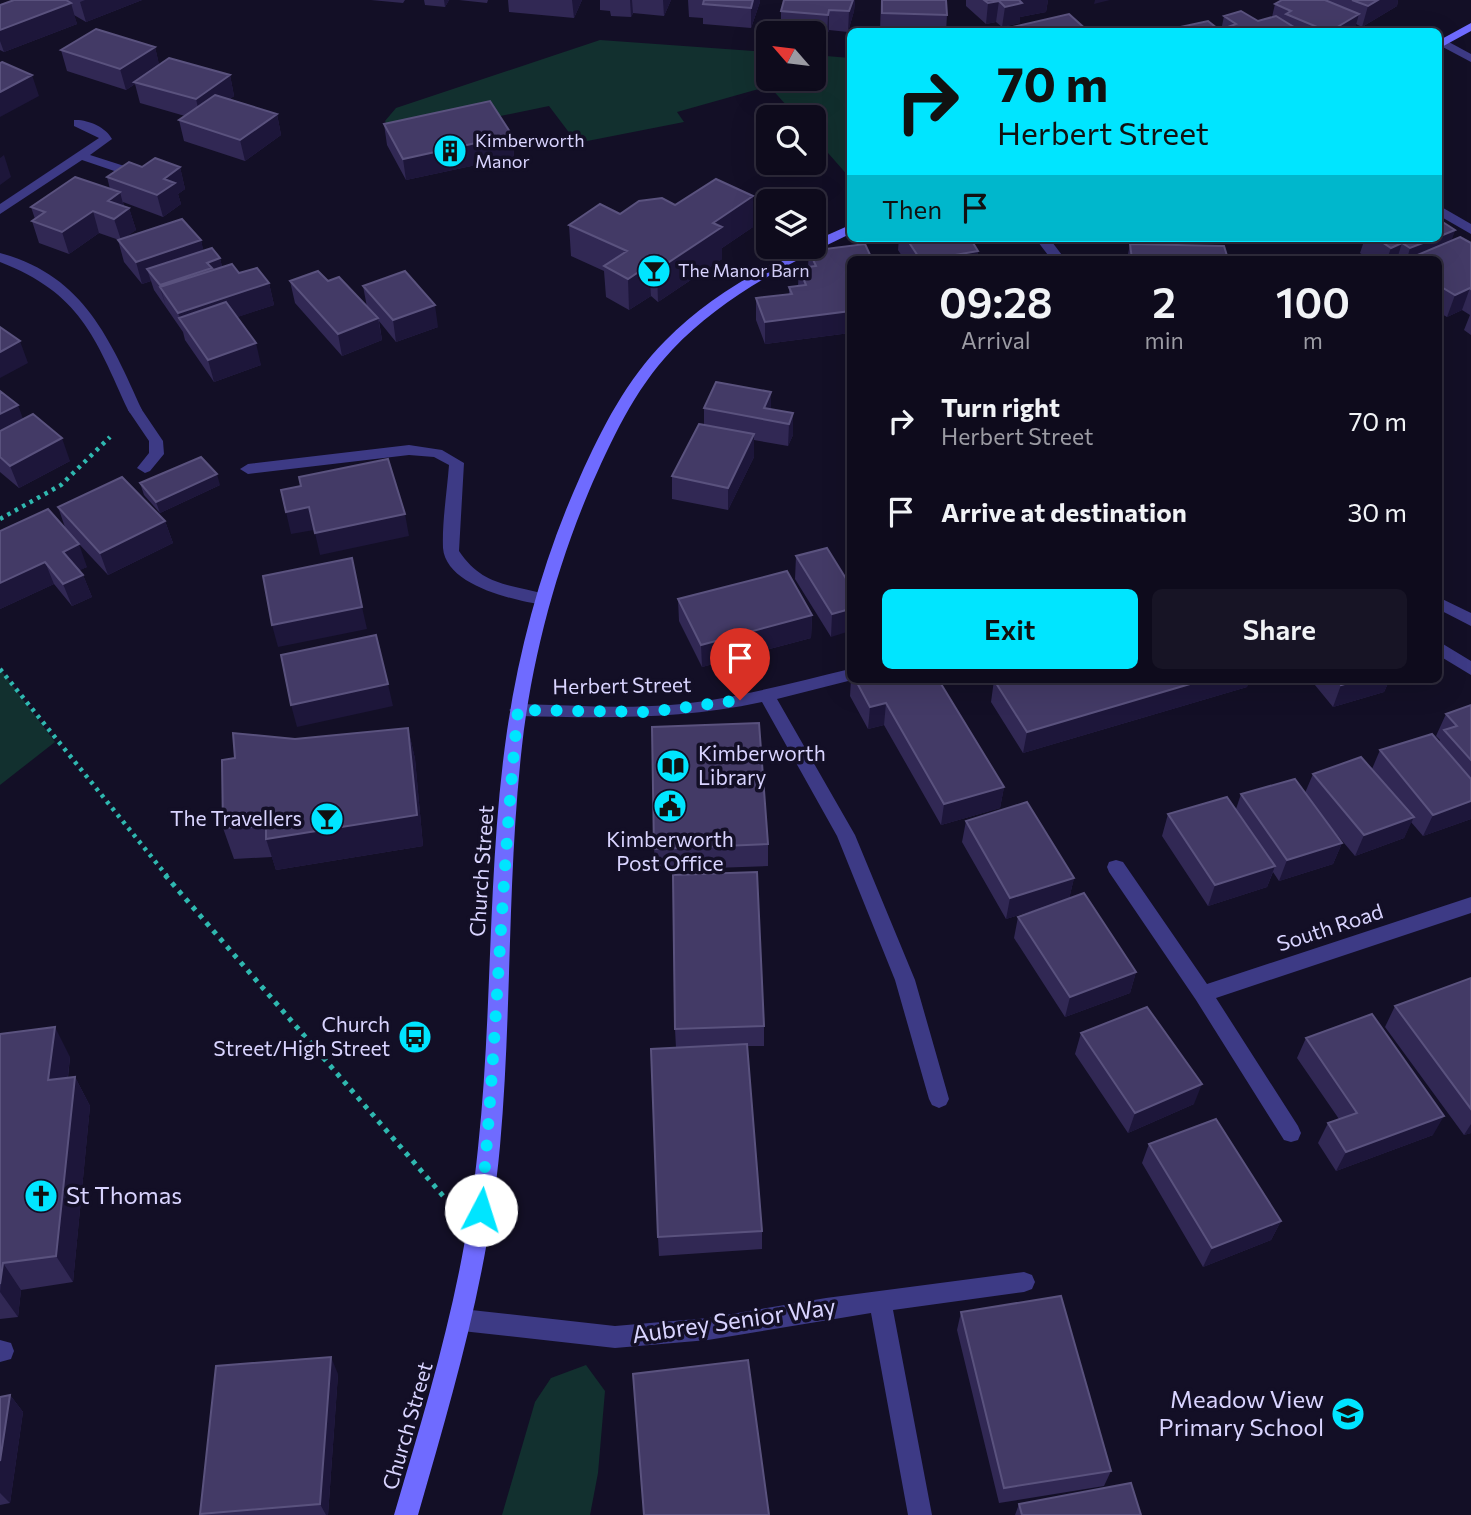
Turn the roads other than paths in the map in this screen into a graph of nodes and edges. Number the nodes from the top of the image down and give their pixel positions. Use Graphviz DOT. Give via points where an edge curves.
graph roads {
  1 [pos="1471,26"];
  2 [pos="1442,44"];
  3 [pos="1442,45"];
  4 [pos="1471,59"];
  5 [pos="78,123"];
  6 [pos="84,157"];
  7 [pos="139,175"];
  8 [pos="0,210"];
  9 [pos="1442,212"];
  10 [pos="847,230"];
  11 [pos="1471,230"];
  12 [pos="826,240"];
  13 [pos="1045,242"];
  14 [pos="1056,256"];
  15 [pos="0,257"];
  16 [pos="788,259"];
  17 [pos="145,468"];
  18 [pos="248,469"];
  19 [pos="543,599"];
  20 [pos="1442,604"];
  21 [pos="1471,620"];
  22 [pos="1442,650"];
  23 [pos="1471,669"];
  24 [pos="847,676"];
  25 [pos="767,696"];
  26 [pos="518,710"];
  27 [pos="1116,867"];
  28 [pos="1471,905"];
  29 [pos="1203,994"];
  30 [pos="939,1099"];
  31 [pos="1290,1133"];
  32 [pos="1024,1282"];
  33 [pos="880,1301"];
  34 [pos="462,1320"];
  35 [pos="406,1515"];
  36 [pos="920,1515"];
  1 -- 2 [label="street"];
  3 -- 4 [label="street"];
  5 -- 6 [label="street" via="103,133 106,139"];
  6 -- 7 [label="street"];
  6 -- 8 [label="street"];
  9 -- 11 [label="street"];
  10 -- 12 [label="street, Church Street"];
  13 -- 14 [label="street"];
  15 -- 17 [label="street" via="54,281 76,299 101,336 135,410 156,441 157,453"];
  16 -- 19 [label="street, Church Street" via="710,308 668,346 631,393 569,520"];
  18 -- 19 [label="street" via="409,450 437,453 457,463 451,551 459,563 477,580 508,593"];
  19 -- 26 [label="street, Church Street"];
  20 -- 21 [label="street"];
  22 -- 23 [label="street"];
  24 -- 25 [label="street, Herbert Street"];
  25 -- 26 [label="street, Herbert Street" via="649,712"];
  25 -- 30 [label="street" via="846,835 905,980"];
  26 -- 34 [label="street, Church Street" via="492,1099 478,1237"];
  27 -- 29 [label="street"];
  28 -- 29 [label="street, South Road"];
  29 -- 31 [label="street"];
  32 -- 33 [label="street, Aubrey Senior Way"];
  33 -- 34 [label="street, Aubrey Senior Way" via="708,1329 615,1337"];
  33 -- 36 [label="street"];
  34 -- 35 [label="street, Church Street"];
}
